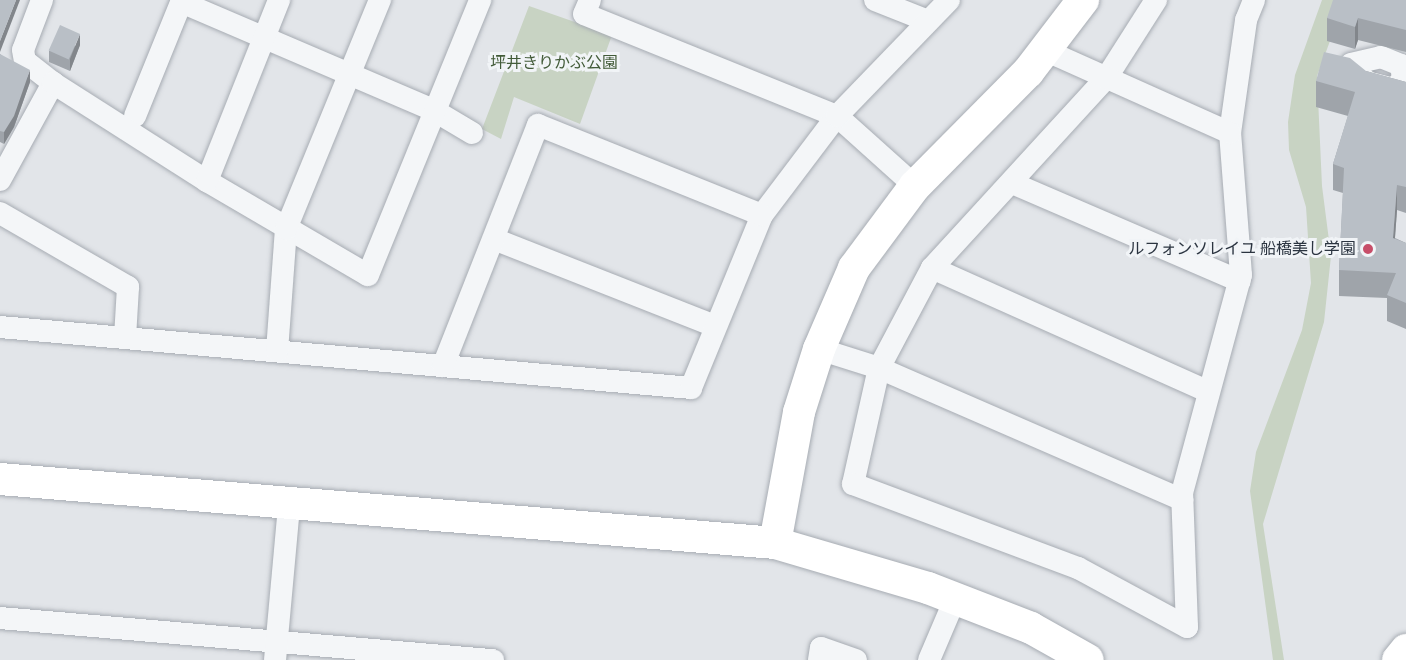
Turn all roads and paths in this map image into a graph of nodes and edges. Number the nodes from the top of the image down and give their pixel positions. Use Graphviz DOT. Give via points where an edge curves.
graph roads {
  1 [pos="42,0"];
  2 [pos="279,0"];
  3 [pos="380,0"];
  4 [pos="480,0"];
  5 [pos="590,0"];
  6 [pos="875,0"];
  7 [pos="949,0"];
  8 [pos="1083,0"];
  9 [pos="1156,0"];
  10 [pos="1254,0"];
  11 [pos="181,1"];
  12 [pos="928,21"];
  13 [pos="264,37"];
  14 [pos="1047,47"];
  15 [pos="350,74"];
  16 [pos="1107,76"];
  17 [pos="53,83"];
  18 [pos="435,111"];
  19 [pos="135,116"];
  20 [pos="837,116"];
  21 [pos="472,133"];
  22 [pos="1230,133"];
  23 [pos="0,180"];
  24 [pos="207,182"];
  25 [pos="1012,183"];
  26 [pos="915,186"];
  27 [pos="0,213"];
  28 [pos="762,215"];
  29 [pos="286,229"];
  30 [pos="494,239"];
  31 [pos="932,268"];
  32 [pos="1240,281"];
  33 [pos="715,326"];
  34 [pos="0,327"];
  35 [pos="125,337"];
  36 [pos="819,349"];
  37 [pos="277,351"];
  38 [pos="443,366"];
  39 [pos="879,368"];
  40 [pos="1209,392"];
  41 [pos="0,479"];
  42 [pos="1182,500"];
  43 [pos="289,505"];
  44 [pos="775,543"];
  45 [pos="955,599"];
  46 [pos="0,618"];
  47 [pos="276,650"];
  48 [pos="1406,650"];
  49 [pos="493,660"];
  50 [pos="819,660"];
  51 [pos="856,660"];
  52 [pos="929,660"];
  53 [pos="1088,660"];
  54 [pos="1398,660"];
  1 -- 17 [label="street" via="22,50 25,61"];
  2 -- 13 [label="street"];
  3 -- 15 [label="street"];
  4 -- 18 [label="street"];
  5 -- 20 [label="street" via="584,14"];
  6 -- 12 [label="street"];
  7 -- 12 [label="street"];
  8 -- 14 [label="street"];
  9 -- 16 [label="street"];
  10 -- 22 [label="street" via="1246,20"];
  11 -- 13 [label="street"];
  11 -- 19 [label="street"];
  12 -- 20 [label="street"];
  13 -- 15 [label="street"];
  13 -- 24 [label="street"];
  14 -- 16 [label="street" via="1058,56"];
  14 -- 26 [label="street"];
  15 -- 18 [label="street"];
  15 -- 29 [label="street"];
  16 -- 22 [label="street"];
  16 -- 25 [label="street"];
  17 -- 23 [label="street"];
  17 -- 24 [label="street"];
  18 -- 21 [label="street"];
  18 -- 29 [label="street" via="368,275"];
  20 -- 26 [label="street"];
  20 -- 28 [label="street"];
  22 -- 32 [label="street"];
  24 -- 29 [label="street"];
  25 -- 31 [label="street"];
  25 -- 32 [label="street"];
  26 -- 36 [label="street" via="854,268"];
  27 -- 35 [label="street" via="128,287"];
  28 -- 30 [label="street" via="538,125"];
  28 -- 33 [label="street"];
  29 -- 37 [label="street"];
  30 -- 33 [label="street"];
  30 -- 38 [label="street"];
  31 -- 39 [label="street"];
  31 -- 40 [label="street"];
  32 -- 40 [label="street"];
  33 -- 38 [label="street" via="691,388"];
  34 -- 35 [label="street"];
  35 -- 37 [label="street"];
  36 -- 39 [label="street"];
  36 -- 44 [label="street" via="799,412"];
  37 -- 38 [label="street"];
  39 -- 42 [label="street"];
  39 -- 42 [label="street" via="853,484 1078,568 1187,627"];
  40 -- 42 [label="street"];
  41 -- 43 [label="street"];
  43 -- 44 [label="street"];
  43 -- 47 [label="street"];
  44 -- 45 [label="street"];
  45 -- 52 [label="street"];
  45 -- 53 [label="street" via="1031,628"];
  46 -- 47 [label="street"];
  47 -- 49 [label="street"];
  48 -- 54 [label="street"];
  50 -- 51 [label="street" via="821,648"];
}
